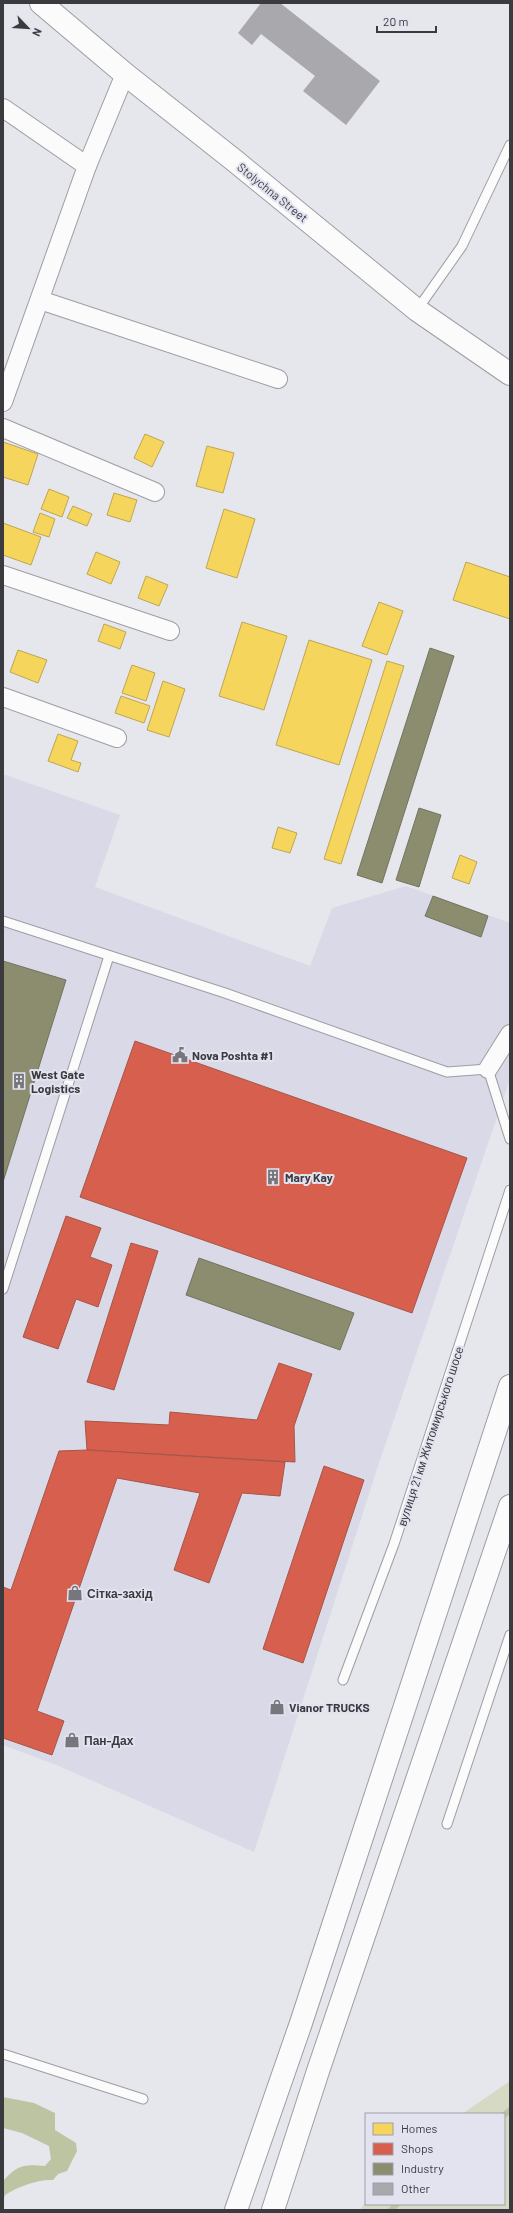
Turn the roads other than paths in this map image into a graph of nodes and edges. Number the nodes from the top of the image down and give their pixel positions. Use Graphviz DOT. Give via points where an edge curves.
graph roads {
  1 [pos="41,3"];
  2 [pos="125,74"];
  3 [pos="3,108"];
  4 [pos="510,145"];
  5 [pos="87,166"];
  6 [pos="40,300"];
  7 [pos="418,310"];
  8 [pos="510,374"];
  9 [pos="278,379"];
  10 [pos="3,402"];
  11 [pos="3,428"];
  12 [pos="155,492"];
  13 [pos="3,575"];
  14 [pos="170,631"];
  15 [pos="3,697"];
  16 [pos="117,738"];
  17 [pos="3,921"];
  18 [pos="109,956"];
  19 [pos="510,1034"];
  20 [pos="488,1068"];
  21 [pos="510,1139"];
  22 [pos="510,1190"];
  23 [pos="3,1288"];
  24 [pos="510,1386"];
  25 [pos="510,1506"];
  26 [pos="510,1635"];
  27 [pos="343,1680"];
  28 [pos="447,1824"];
  29 [pos="3,2054"];
  30 [pos="143,2099"];
  31 [pos="236,2210"];
  32 [pos="273,2210"];
  1 -- 2 [label="main road, Stolychna Street"];
  2 -- 5 [label="street"];
  2 -- 7 [label="main road, Stolychna Street"];
  3 -- 5 [label="street"];
  4 -- 7 [label="lane" via="462,246"];
  5 -- 6 [label="street"];
  6 -- 9 [label="street"];
  6 -- 10 [label="street"];
  7 -- 8 [label="main road, Stolychna Street"];
  11 -- 12 [label="street"];
  13 -- 14 [label="street"];
  15 -- 16 [label="street"];
  17 -- 18 [label="lane"];
  18 -- 20 [label="lane" via="225,993 447,1072"];
  18 -- 23 [label="lane"];
  19 -- 20 [label="street"];
  20 -- 21 [label="lane"];
  22 -- 27 [label="lane, вулиця 21 км Житомирського шосе" via="394,1544"];
  24 -- 31 [label="main road" via="303,2015"];
  25 -- 32 [label="main road"];
  26 -- 28 [label="lane"];
  29 -- 30 [label="lane"];
}
